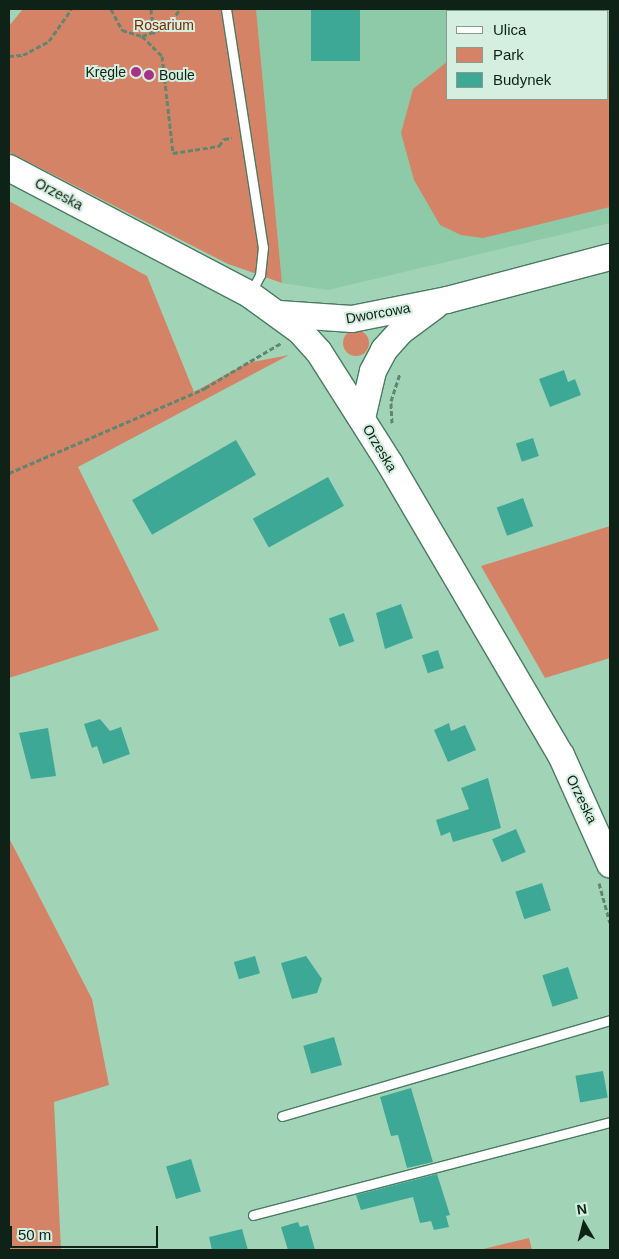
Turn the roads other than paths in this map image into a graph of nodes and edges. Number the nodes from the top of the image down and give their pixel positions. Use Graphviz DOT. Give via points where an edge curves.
graph roads {
  1 [pos="226,9"];
  2 [pos="9,168"];
  3 [pos="610,257"];
  4 [pos="250,294"];
  5 [pos="446,300"];
  6 [pos="279,314"];
  7 [pos="357,318"];
  8 [pos="388,359"];
  9 [pos="325,361"];
  10 [pos="362,418"];
  11 [pos="610,864"];
  12 [pos="610,1020"];
  13 [pos="282,1116"];
  14 [pos="610,1122"];
  15 [pos="253,1216"];
  1 -- 4 [label="lane" via="263,247 260,275"];
  2 -- 4 [label="street, Orzeska"];
  3 -- 5 [label="street, Dworcowa"];
  4 -- 6 [label="street, Orzeska"];
  5 -- 7 [label="street, Dworcowa"];
  5 -- 8 [label="street, Dworcowa" via="401,331"];
  6 -- 7 [label="street, Dworcowa"];
  6 -- 9 [label="street, Orzeska" via="300,331"];
  7 -- 8 [label="street" via="377,323 384,334"];
  7 -- 9 [label="street" via="331,333"];
  8 -- 9 [label="street" via="354,370"];
  8 -- 10 [label="street, Dworcowa"];
  9 -- 10 [label="street, Orzeska"];
  10 -- 11 [label="street, Orzeska" via="561,755"];
  12 -- 13 [label="lane"];
  14 -- 15 [label="lane"];
}
